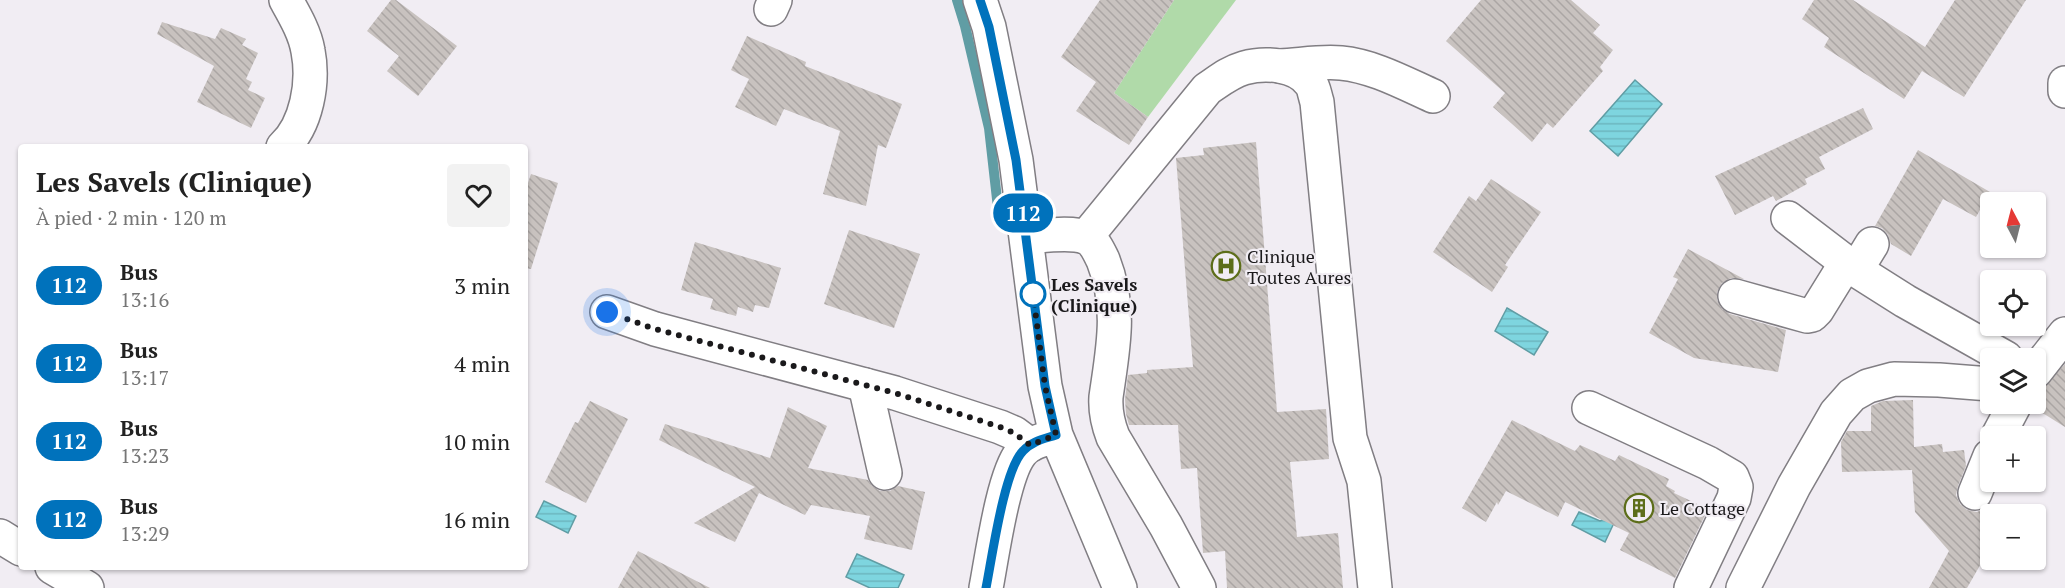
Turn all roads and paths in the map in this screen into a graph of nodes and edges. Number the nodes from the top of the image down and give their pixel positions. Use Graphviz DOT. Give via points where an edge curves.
graph roads {
  1 [pos="286,0"];
  2 [pos="980,0"];
  3 [pos="1281,66"];
  4 [pos="2065,83"];
  5 [pos="2065,91"];
  6 [pos="1433,96"];
  7 [pos="285,144"];
  8 [pos="1788,218"];
  9 [pos="1027,237"];
  10 [pos="1086,237"];
  11 [pos="1858,259"];
  12 [pos="1735,296"];
  13 [pos="607,312"];
  14 [pos="2065,334"];
  15 [pos="1988,348"];
  16 [pos="2046,358"];
  17 [pos="1980,383"];
  18 [pos="865,384"];
  19 [pos="1589,408"];
  20 [pos="1043,440"];
  21 [pos="885,473"];
  22 [pos="1980,481"];
  23 [pos="1975,493"];
  24 [pos="0,536"];
  25 [pos="18,547"];
  26 [pos="57,570"];
  27 [pos="84,587"];
  28 [pos="986,588"];
  29 [pos="1120,588"];
  30 [pos="1199,588"];
  31 [pos="1375,588"];
  32 [pos="1691,588"];
  33 [pos="1743,588"];
  1 -- 7 [label="street" via="300,24 308,51 310,81 297,129"];
  2 -- 9 [label="street" via="1014,149"];
  3 -- 6 [label="street" via="1353,64"];
  3 -- 10 [label="street" via="1246,67 1207,89"];
  3 -- 31 [label="street" via="1301,73 1311,84 1317,102 1350,438 1364,481"];
  4 -- 5 [label="street"];
  8 -- 11 [label="street" via="1840,256"];
  9 -- 10 [label="street"];
  9 -- 20 [label="street" via="1045,386"];
  10 -- 30 [label="street" via="1100,254 1114,303 1115,338 1105,408 1108,424"];
  11 -- 12 [label="street" via="1812,315"];
  11 -- 15 [label="street" via="1905,301"];
  13 -- 18 [label="street" via="655,329"];
  14 -- 16 [label="street"];
  17 -- 33 [label="street" via="1894,379 1852,395 1836,413 1794,486"];
  18 -- 20 [label="street"];
  18 -- 21 [label="street"];
  19 -- 32 [label="street" via="1732,477 1736,487 1734,498"];
  20 -- 28 [label="street" via="1021,453 1011,472"];
  20 -- 29 [label="street"];
  22 -- 23 [label="street"];
  24 -- 25 [label="street"];
  26 -- 27 [label="street"];
}
